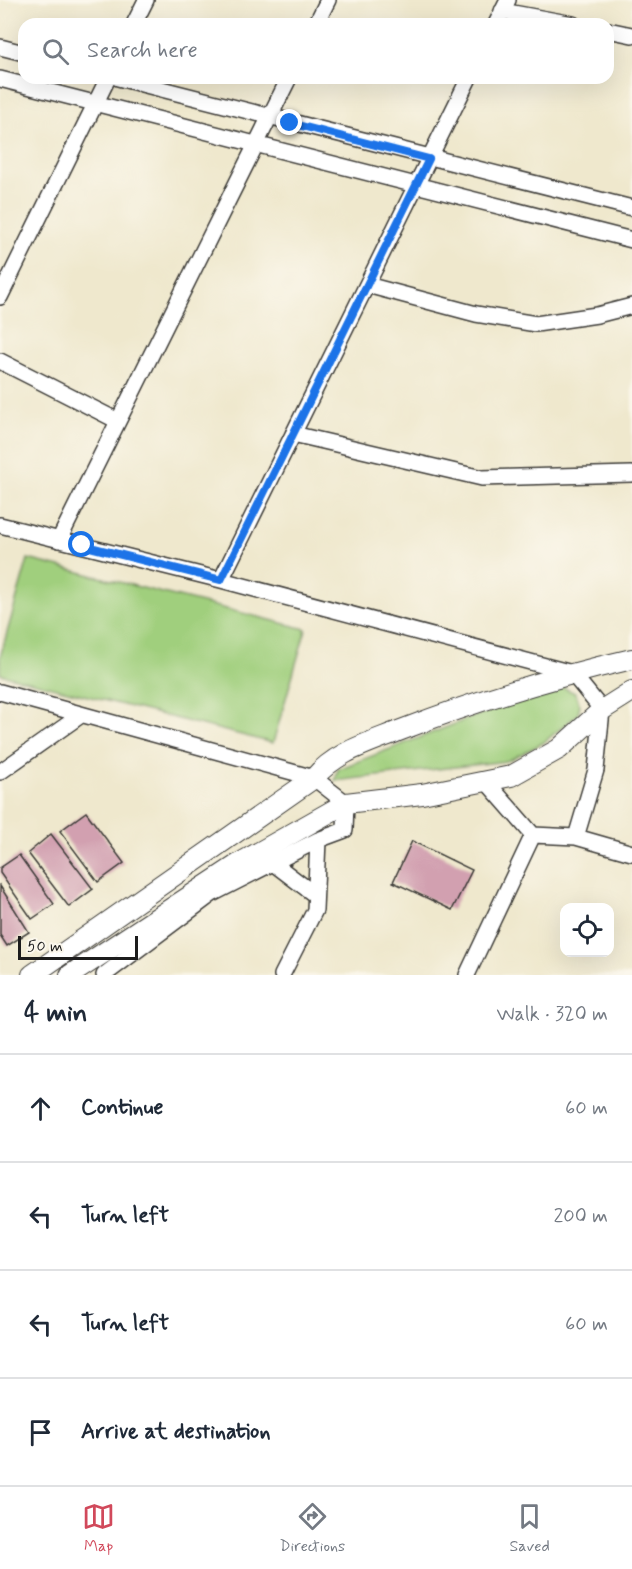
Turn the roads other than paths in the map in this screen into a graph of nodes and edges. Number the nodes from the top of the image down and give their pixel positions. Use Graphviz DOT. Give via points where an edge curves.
graph roads {
  1 [pos="146,0"];
  2 [pos="328,0"];
  3 [pos="502,12"];
  4 [pos="137,18"];
  5 [pos="319,18"];
  6 [pos="538,18"];
  7 [pos="614,31"];
  8 [pos="631,35"];
  9 [pos="0,47"];
  10 [pos="18,52"];
  11 [pos="0,79"];
  12 [pos="18,84"];
  13 [pos="19,84"];
  14 [pos="105,84"];
  15 [pos="141,84"];
  16 [pos="286,84"];
  17 [pos="466,84"];
  18 [pos="95,104"];
  19 [pos="269,117"];
  20 [pos="255,145"];
  21 [pos="429,159"];
  22 [pos="416,186"];
  23 [pos="632,208"];
  24 [pos="632,240"];
  25 [pos="367,285"];
  26 [pos="0,297"];
  27 [pos="632,306"];
  28 [pos="0,361"];
  29 [pos="118,421"];
  30 [pos="293,434"];
  31 [pos="632,474"];
  32 [pos="0,525"];
  33 [pos="59,540"];
  34 [pos="221,580"];
  35 [pos="632,659"];
  36 [pos="572,673"];
  37 [pos="632,691"];
  38 [pos="0,692"];
  39 [pos="602,710"];
  40 [pos="81,715"];
  41 [pos="0,772"];
  42 [pos="314,778"];
  43 [pos="486,781"];
  44 [pos="346,803"];
  45 [pos="533,835"];
  46 [pos="576,837"];
  47 [pos="318,840"];
  48 [pos="632,853"];
  49 [pos="273,863"];
  50 [pos="315,895"];
  51 [pos="32,975"];
  52 [pos="70,975"];
  53 [pos="104,975"];
  54 [pos="282,975"];
  55 [pos="467,975"];
  1 -- 4 [label="street"];
  2 -- 5 [label="street"];
  3 -- 6 [label="street"];
  7 -- 8 [label="street"];
  9 -- 10 [label="street"];
  11 -- 12 [label="street"];
  13 -- 18 [label="street"];
  14 -- 18 [label="street"];
  15 -- 19 [label="street"];
  16 -- 19 [label="street"];
  17 -- 21 [label="street"];
  18 -- 20 [label="street"];
  18 -- 26 [label="street"];
  19 -- 20 [label="street"];
  19 -- 21 [label="street"];
  20 -- 22 [label="street"];
  20 -- 29 [label="street"];
  21 -- 22 [label="street"];
  21 -- 23 [label="street"];
  22 -- 24 [label="street"];
  22 -- 25 [label="street"];
  25 -- 27 [label="street" via="476,314 536,324"];
  25 -- 30 [label="street"];
  28 -- 29 [label="street"];
  29 -- 33 [label="street"];
  30 -- 31 [label="street" via="483,478"];
  30 -- 34 [label="street"];
  32 -- 33 [label="street"];
  33 -- 34 [label="street"];
  34 -- 36 [label="street"];
  35 -- 36 [label="street"];
  36 -- 39 [label="street"];
  36 -- 42 [label="street" via="465,705 354,749 326,763"];
  37 -- 39 [label="street"];
  38 -- 40 [label="street"];
  39 -- 43 [label="street" via="559,749 511,776"];
  39 -- 46 [label="street" via="596,770"];
  40 -- 41 [label="street"];
  40 -- 42 [label="street"];
  42 -- 44 [label="street"];
  42 -- 51 [label="street"];
  43 -- 44 [label="street"];
  43 -- 45 [label="street"];
  44 -- 47 [label="street" via="345,830"];
  44 -- 52 [label="street" via="240,863"];
  45 -- 46 [label="street"];
  45 -- 55 [label="street"];
  46 -- 48 [label="street"];
  47 -- 49 [label="street"];
  47 -- 50 [label="street"];
  49 -- 50 [label="street"];
  49 -- 53 [label="street" via="212,894"];
  50 -- 54 [label="street" via="315,910"];
}
